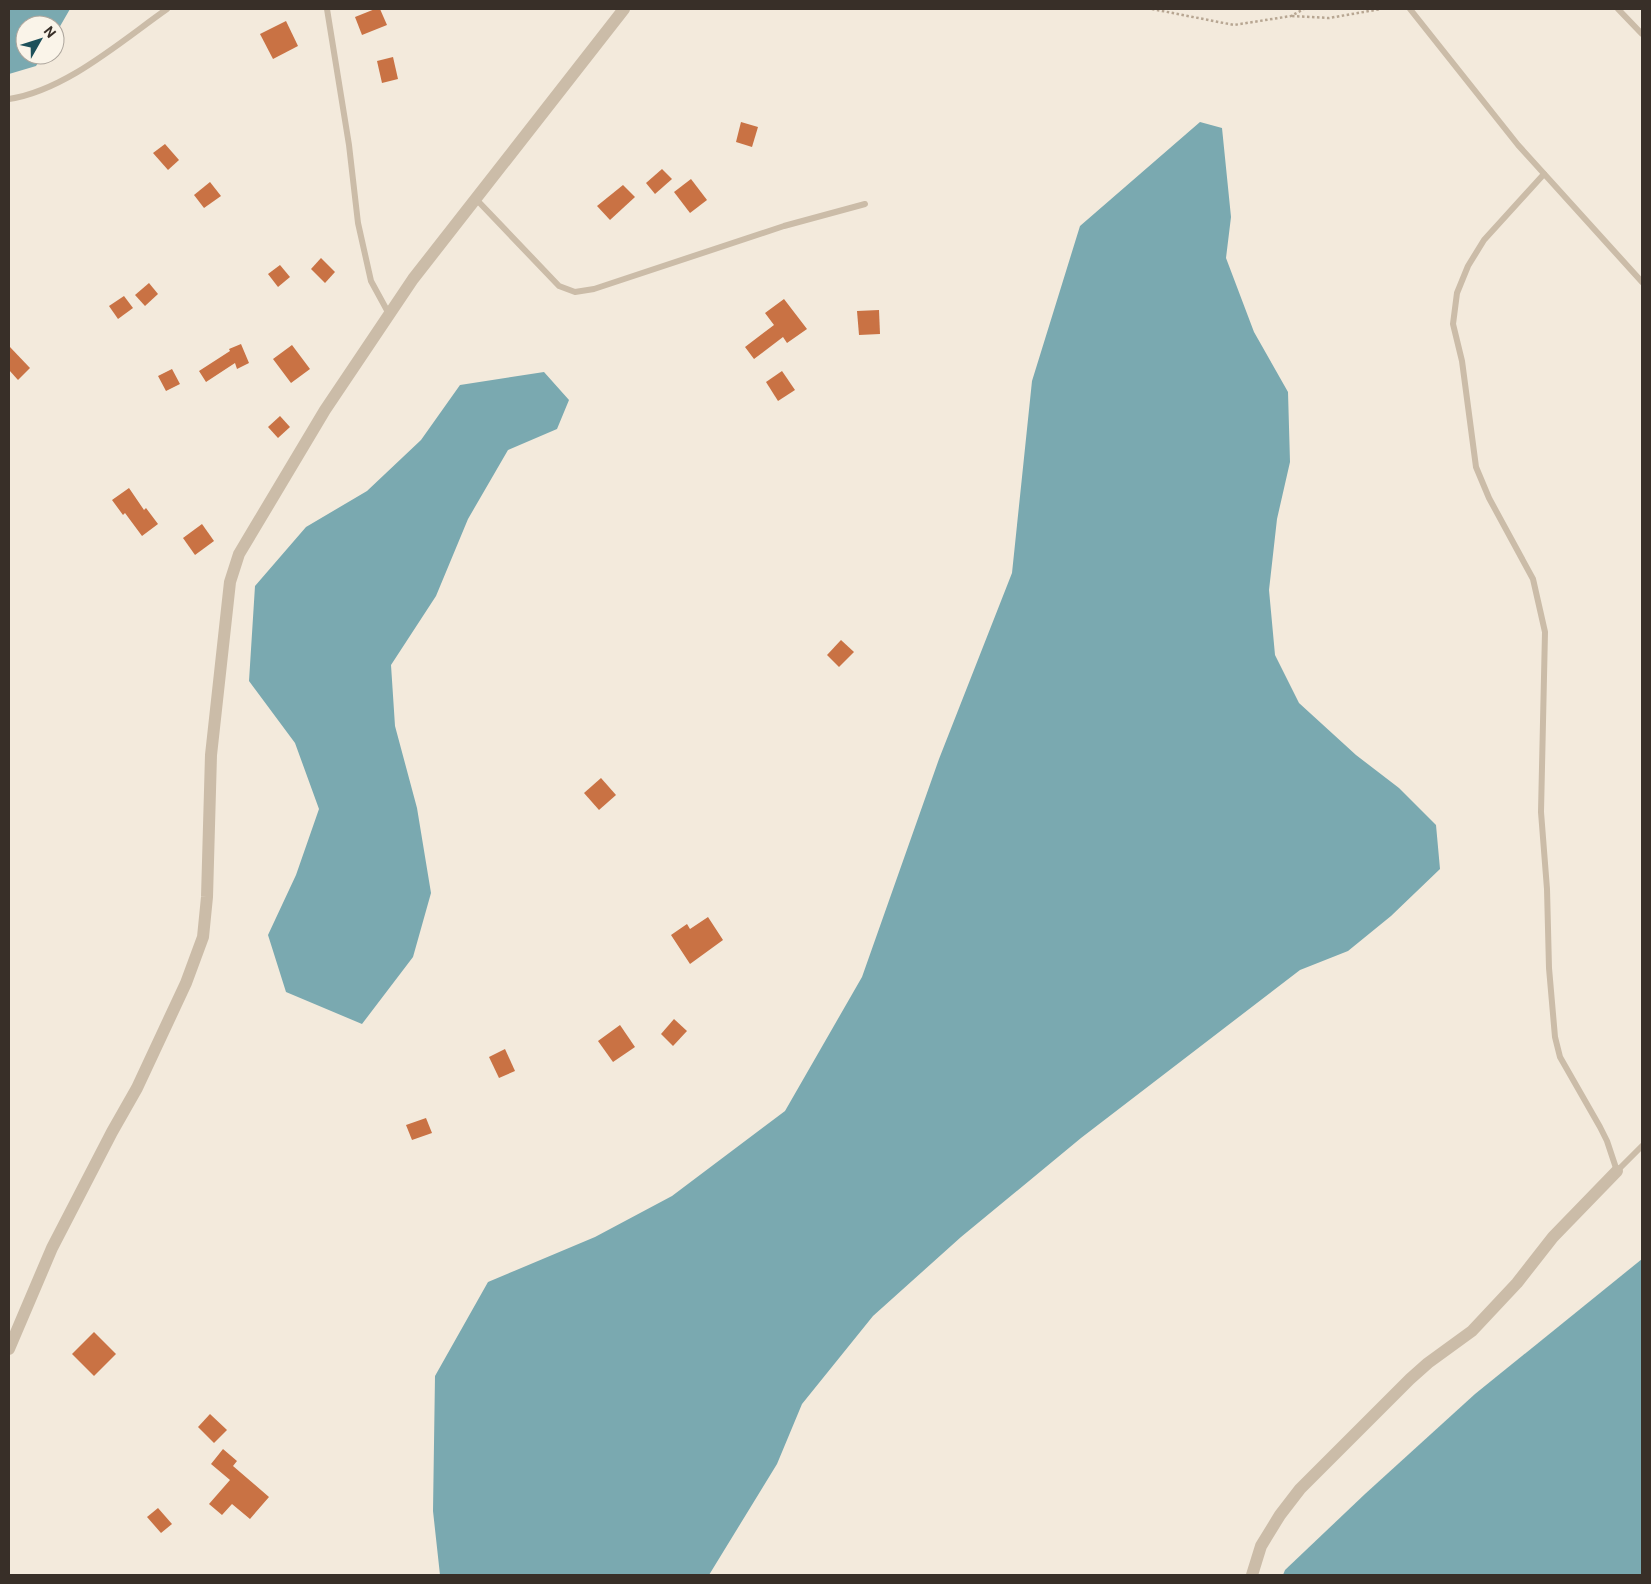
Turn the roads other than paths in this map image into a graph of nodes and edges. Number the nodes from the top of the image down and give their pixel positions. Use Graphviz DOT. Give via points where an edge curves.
graph roads {
  1 [pos="167,9"];
  2 [pos="327,9"];
  3 [pos="624,9"];
  4 [pos="1410,9"];
  5 [pos="1618,9"];
  6 [pos="1642,34"];
  7 [pos="9,99"];
  8 [pos="1544,174"];
  9 [pos="475,198"];
  10 [pos="864,204"];
  11 [pos="1642,282"];
  12 [pos="389,314"];
  13 [pos="1642,1146"];
  14 [pos="1617,1171"];
  15 [pos="9,1348"];
  16 [pos="1252,1575"];
  1 -- 7 [label="lane" via="54,85"];
  2 -- 12 [label="lane" via="358,223 371,281"];
  3 -- 9 [label="street"];
  4 -- 8 [label="lane"];
  5 -- 6 [label="lane"];
  8 -- 11 [label="lane"];
  8 -- 14 [label="lane" via="1484,240 1468,266 1457,293 1453,324 1462,361 1476,467 1533,579 1545,632 1541,812 1555,1037 1560,1057 1600,1126"];
  9 -- 10 [label="lane" via="559,286 574,292 594,289 784,226"];
  9 -- 12 [label="street" via="412,278"];
  12 -- 15 [label="street" via="325,410 239,554 230,582 211,755 203,937 186,983 137,1088 52,1248"];
  13 -- 14 [label="lane"];
  14 -- 16 [label="street" via="1554,1237 1478,1326 1410,1379 1300,1490 1261,1546"];
}
